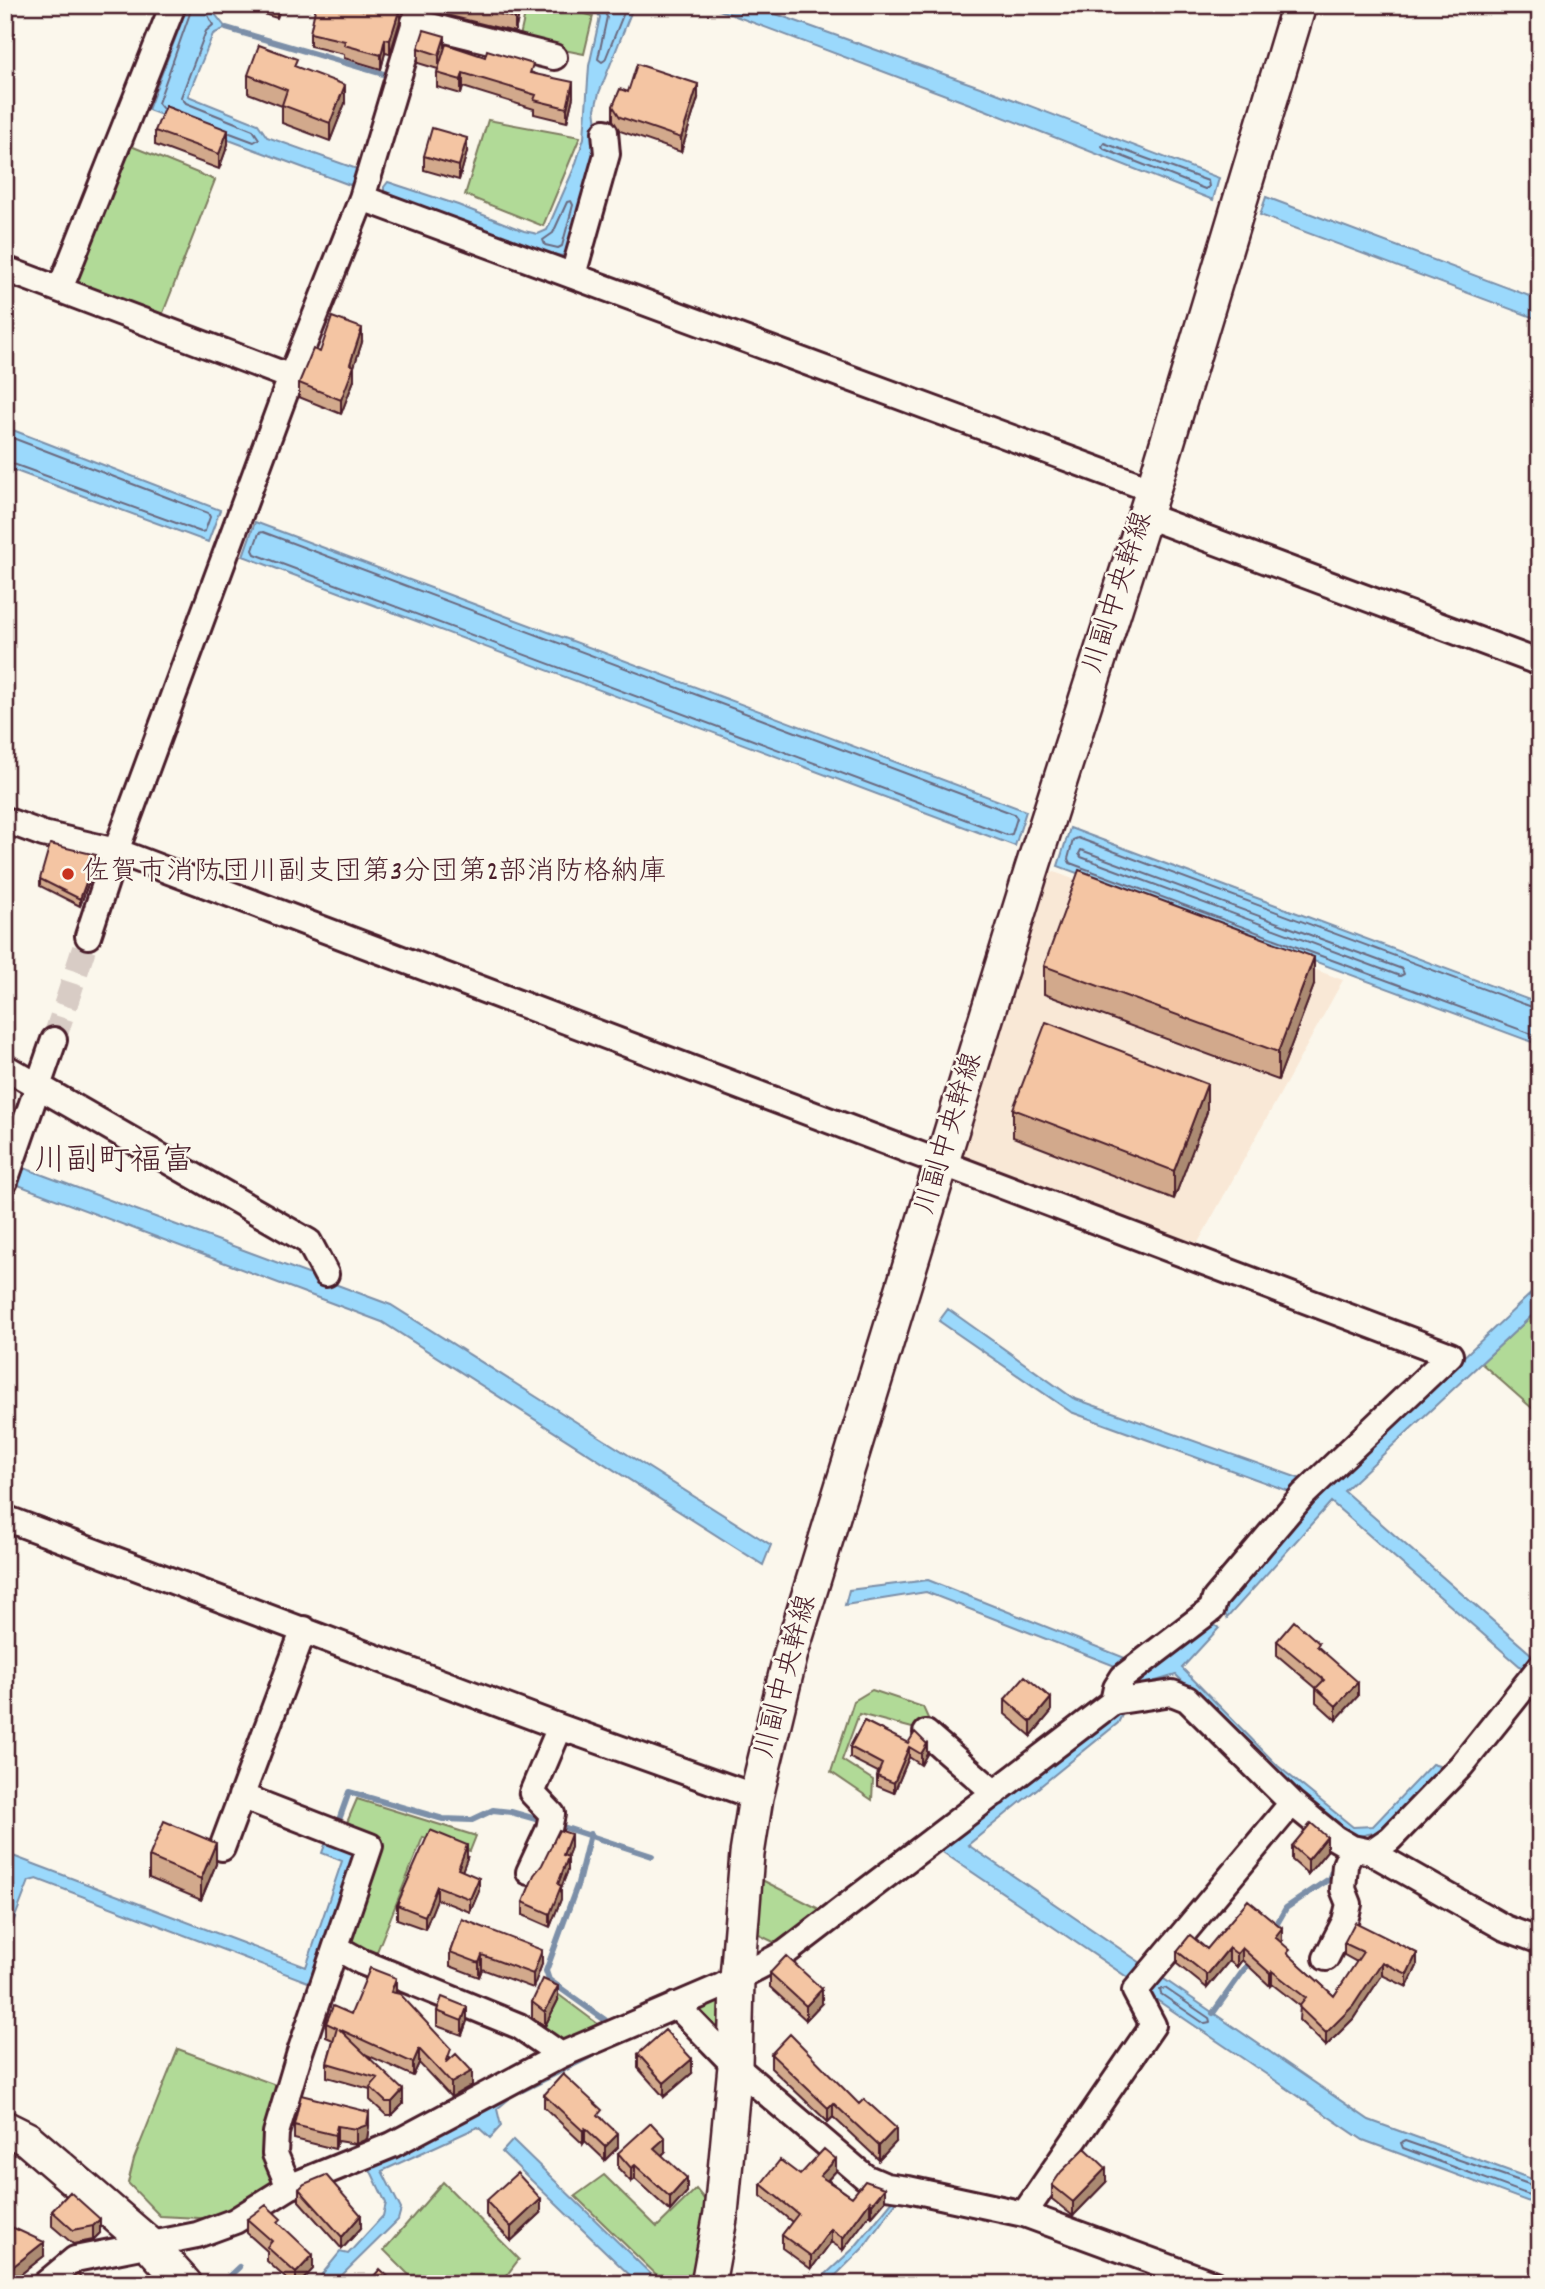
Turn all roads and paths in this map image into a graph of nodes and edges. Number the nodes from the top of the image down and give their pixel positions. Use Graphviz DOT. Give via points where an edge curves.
graph roads {
  1 [pos="173,5"];
  2 [pos="1299,5"];
  3 [pos="417,13"];
  4 [pos="554,57"];
  5 [pos="606,132"];
  6 [pos="362,198"];
  7 [pos="5,269"];
  8 [pos="573,275"];
  9 [pos="60,289"];
  10 [pos="291,377"];
  11 [pos="1148,503"];
  12 [pos="1540,663"];
  13 [pos="5,820"];
  14 [pos="116,851"];
  15 [pos="88,936"];
  16 [pos="54,1040"];
  17 [pos="5,1067"];
  18 [pos="38,1085"];
  19 [pos="943,1162"];
  20 [pos="5,1181"];
  21 [pos="326,1274"];
  22 [pos="5,1518"];
  23 [pos="304,1629"];
  24 [pos="1540,1667"];
  25 [pos="1113,1702"];
  26 [pos="560,1727"];
  27 [pos="926,1733"];
  28 [pos="995,1793"];
  29 [pos="241,1796"];
  30 [pos="756,1797"];
  31 [pos="1292,1803"];
  32 [pos="222,1848"];
  33 [pos="1362,1850"];
  34 [pos="529,1872"];
  35 [pos="1540,1941"];
  36 [pos="337,1948"];
  37 [pos="1326,1958"];
  38 [pos="737,1979"];
  39 [pos="676,2005"];
  40 [pos="561,2055"];
  41 [pos="735,2066"];
  42 [pos="5,2127"];
  43 [pos="289,2187"];
  44 [pos="1024,2214"];
  45 [pos="149,2244"];
  46 [pos="45,2284"];
  47 [pos="185,2284"];
  48 [pos="708,2284"];
  49 [pos="1215,2284"];
  1 -- 9 [label="street"];
  2 -- 11 [label="street, 川副中央幹線"];
  3 -- 4 [label="street"];
  3 -- 6 [label="street"];
  5 -- 8 [label="street" via="607,153"];
  6 -- 8 [label="street"];
  6 -- 10 [label="street"];
  7 -- 9 [label="street"];
  8 -- 11 [label="street"];
  9 -- 10 [label="street"];
  10 -- 14 [label="street"];
  11 -- 12 [label="street"];
  11 -- 19 [label="street, 川副中央幹線"];
  13 -- 14 [label="street"];
  14 -- 15 [label="street"];
  14 -- 19 [label="street"];
  16 -- 18 [label="street"];
  17 -- 18 [label="street"];
  18 -- 20 [label="street"];
  18 -- 21 [label="street" via="309,1242"];
  19 -- 25 [label="street" via="1450,1355 1303,1495 1215,1599 1212,1609 1123,1677"];
  19 -- 30 [label="street, 川副中央幹線" via="791,1653"];
  22 -- 23 [label="street"];
  23 -- 26 [label="street"];
  23 -- 29 [label="street"];
  24 -- 33 [label="street" via="1461,1766 1390,1839"];
  25 -- 28 [label="street"];
  25 -- 31 [label="street" via="1172,1693 1187,1699"];
  26 -- 30 [label="street"];
  26 -- 34 [label="street" via="532,1793 551,1822"];
  27 -- 28 [label="street"];
  28 -- 38 [label="street" via="785,1953"];
  29 -- 32 [label="street"];
  29 -- 36 [label="street" via="370,1846"];
  30 -- 38 [label="street, 川副中央幹線"];
  31 -- 33 [label="street" via="1335,1838"];
  31 -- 44 [label="street" via="1135,1991 1153,2025"];
  33 -- 35 [label="street" via="1505,1928"];
  33 -- 37 [label="street" via="1345,1865 1343,1889 1349,1904"];
  36 -- 40 [label="street" via="519,2026"];
  36 -- 43 [label="street" via="276,2133 275,2154"];
  38 -- 39 [label="street"];
  38 -- 41 [label="street, 川副中央幹線"];
  39 -- 40 [label="street"];
  39 -- 41 [label="street"];
  40 -- 43 [label="street" via="392,2145"];
  41 -- 44 [label="street" via="865,2177 886,2186"];
  41 -- 48 [label="street, 川副中央幹線" via="721,2213"];
  42 -- 45 [label="street" via="27,2139"];
  43 -- 45 [label="street" via="235,2221 198,2235"];
  44 -- 49 [label="street"];
  45 -- 46 [label="street" via="75,2259"];
  45 -- 47 [label="street"];
}
